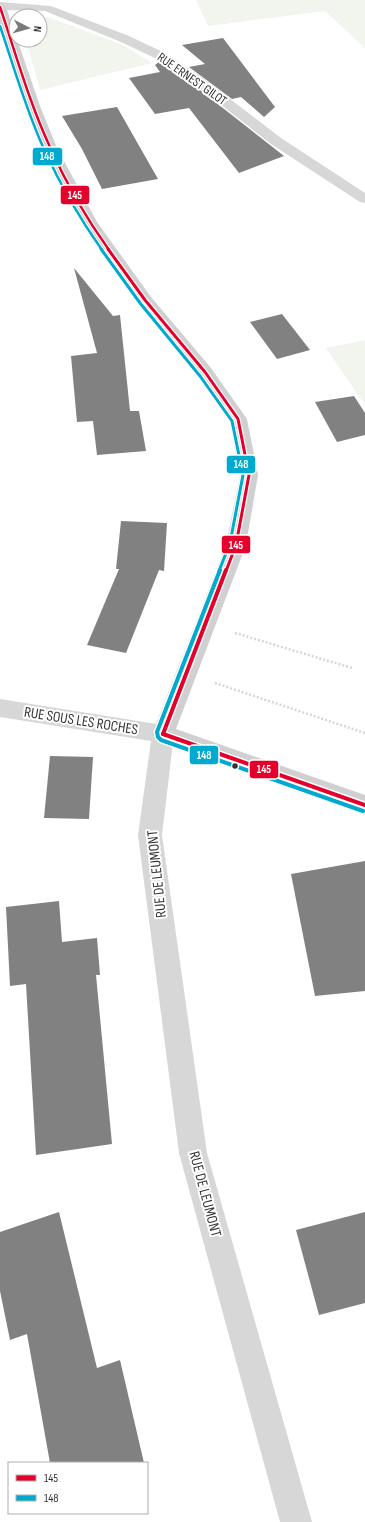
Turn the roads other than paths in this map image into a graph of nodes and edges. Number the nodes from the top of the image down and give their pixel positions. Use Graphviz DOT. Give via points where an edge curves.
graph roads {
  1 [pos="0,7"];
  2 [pos="365,199"];
  3 [pos="0,708"];
  4 [pos="163,734"];
  5 [pos="365,805"];
  6 [pos="296,1522"];
  1 -- 2 [label="street, RUE ERNEST GILOT" via="47,8 163,57 196,79 276,141"];
  1 -- 4 [label="street, RUE DE LEUMONT" via="50,148 90,223 145,300 205,372 238,419 248,475 236,545"];
  3 -- 4 [label="street, RUE SOUS LES ROCHES"];
  4 -- 5 [label="street"];
  4 -- 6 [label="street, RUE DE LEUMONT" via="150,835 193,1153"];
}
